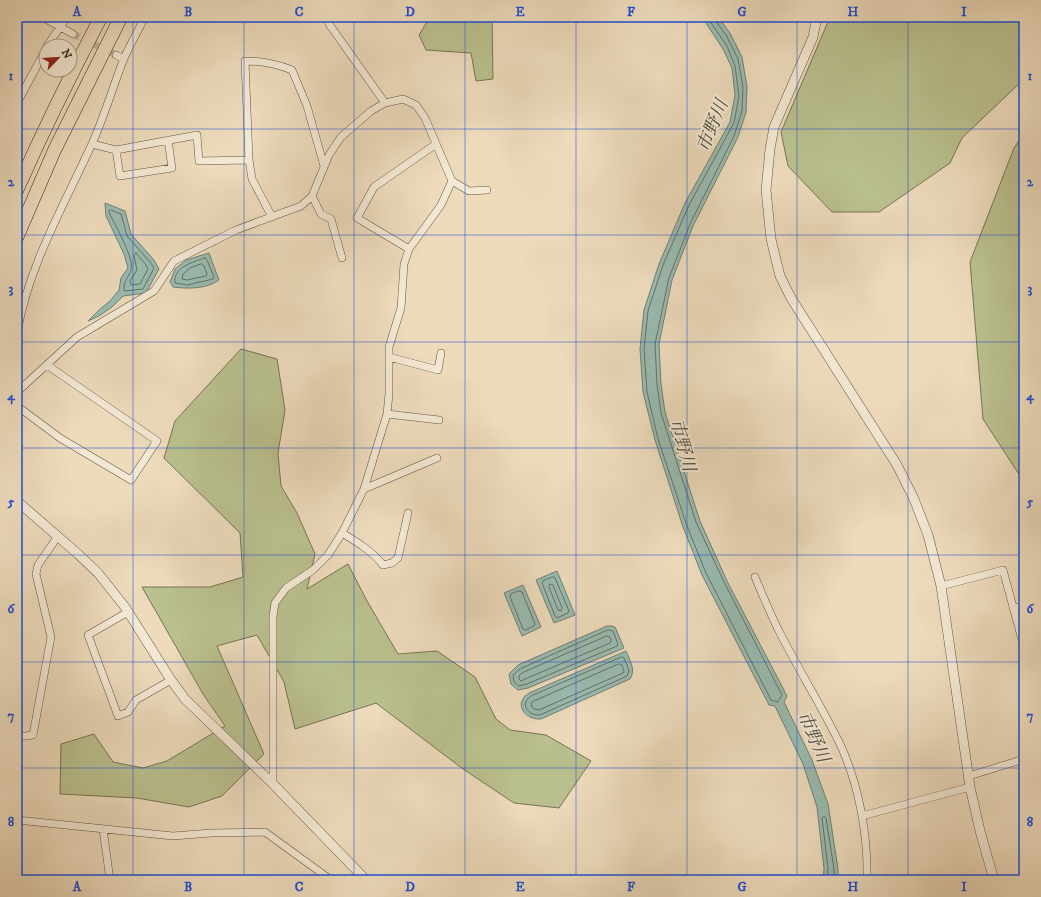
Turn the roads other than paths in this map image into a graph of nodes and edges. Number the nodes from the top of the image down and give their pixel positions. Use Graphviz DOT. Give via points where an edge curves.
graph roads {
  1 [pos="42,17"];
  2 [pos="67,17"];
  3 [pos="101,17"];
  4 [pos="121,17"];
  5 [pos="145,17"];
  6 [pos="326,17"];
  7 [pos="817,17"];
  8 [pos="60,28"];
  9 [pos="73,34"];
  10 [pos="53,38"];
  11 [pos="116,55"];
  12 [pos="124,59"];
  13 [pos="38,64"];
  14 [pos="385,102"];
  15 [pos="17,103"];
  16 [pos="168,140"];
  17 [pos="92,144"];
  18 [pos="436,144"];
  19 [pos="116,150"];
  20 [pos="249,160"];
  21 [pos="325,167"];
  22 [pos="452,181"];
  23 [pos="17,190"];
  24 [pos="487,190"];
  25 [pos="312,196"];
  26 [pos="272,217"];
  27 [pos="17,237"];
  28 [pos="409,249"];
  29 [pos="342,258"];
  30 [pos="17,334"];
  31 [pos="441,353"];
  32 [pos="389,357"];
  33 [pos="46,365"];
  34 [pos="17,392"];
  35 [pos="17,406"];
  36 [pos="387,414"];
  37 [pos="439,420"];
  38 [pos="437,458"];
  39 [pos="364,489"];
  40 [pos="17,501"];
  41 [pos="408,513"];
  42 [pos="342,532"];
  43 [pos="58,536"];
  44 [pos="755,577"];
  45 [pos="940,586"];
  46 [pos="1013,607"];
  47 [pos="1024,608"];
  48 [pos="128,612"];
  49 [pos="1024,647"];
  50 [pos="171,680"];
  51 [pos="17,737"];
  52 [pos="1024,759"];
  53 [pos="968,776"];
  54 [pos="273,784"];
  55 [pos="970,787"];
  56 [pos="862,816"];
  57 [pos="17,820"];
  58 [pos="103,829"];
  59 [pos="110,880"];
  60 [pos="332,880"];
  61 [pos="366,880"];
  62 [pos="867,880"];
  63 [pos="994,880"];
  1 -- 8 [label="street"];
  2 -- 8 [label="street"];
  3 -- 23 [label="highway" via="39,140"];
  4 -- 27 [label="highway" via="55,149"];
  5 -- 12 [label="street"];
  6 -- 14 [label="street"];
  7 -- 45 [label="street" via="814,37 774,127 766,190 770,239 780,276 791,298 897,465 914,499 928,535"];
  8 -- 9 [label="street"];
  8 -- 10 [label="street"];
  11 -- 12 [label="street"];
  12 -- 17 [label="street"];
  13 -- 15 [label="street"];
  14 -- 18 [label="street" via="403,99 416,105 425,118"];
  14 -- 21 [label="street" via="341,137 329,155"];
  16 -- 19 [label="street"];
  16 -- 19 [label="street" via="172,168 120,176"];
  16 -- 20 [label="street" via="197,135 199,161"];
  17 -- 19 [label="street"];
  17 -- 30 [label="street" via="36,262 20,313"];
  18 -- 22 [label="street"];
  18 -- 28 [label="street" via="374,187 357,218"];
  20 -- 21 [label="street" via="245,60 261,61 292,70 307,106"];
  20 -- 26 [label="street" via="252,180"];
  21 -- 25 [label="street"];
  22 -- 24 [label="street" via="469,191"];
  22 -- 28 [label="street" via="441,205"];
  25 -- 26 [label="street" via="301,206"];
  25 -- 29 [label="street" via="321,214 331,219"];
  26 -- 33 [label="street" via="236,230 174,261 154,291 77,337"];
  28 -- 32 [label="street" via="404,264 401,308 389,347"];
  31 -- 32 [label="street" via="438,370"];
  32 -- 36 [label="street"];
  33 -- 34 [label="street"];
  33 -- 35 [label="street" via="157,441 131,480 60,438"];
  36 -- 37 [label="street"];
  36 -- 39 [label="street"];
  38 -- 39 [label="street"];
  39 -- 42 [label="street"];
  40 -- 43 [label="street"];
  41 -- 42 [label="street" via="398,558 392,563 384,565 361,544"];
  42 -- 54 [label="street" via="328,555 313,570 286,588 275,602"];
  43 -- 48 [label="street" via="98,573"];
  43 -- 51 [label="street" via="38,565 36,574 51,637 33,735"];
  44 -- 56 [label="street" via="780,634 840,745 852,776"];
  45 -- 46 [label="street" via="1003,570"];
  45 -- 53 [label="street"];
  46 -- 47 [label="street"];
  46 -- 49 [label="street"];
  48 -- 50 [label="street"];
  48 -- 50 [label="street" via="88,636 118,716 128,712 136,700"];
  50 -- 54 [label="street" via="185,700"];
  52 -- 53 [label="street"];
  53 -- 55 [label="street"];
  54 -- 61 [label="street"];
  55 -- 56 [label="street"];
  55 -- 63 [label="street"];
  56 -- 62 [label="street"];
  57 -- 58 [label="street"];
  58 -- 59 [label="street"];
  58 -- 60 [label="street" via="173,836 265,832"];
}
